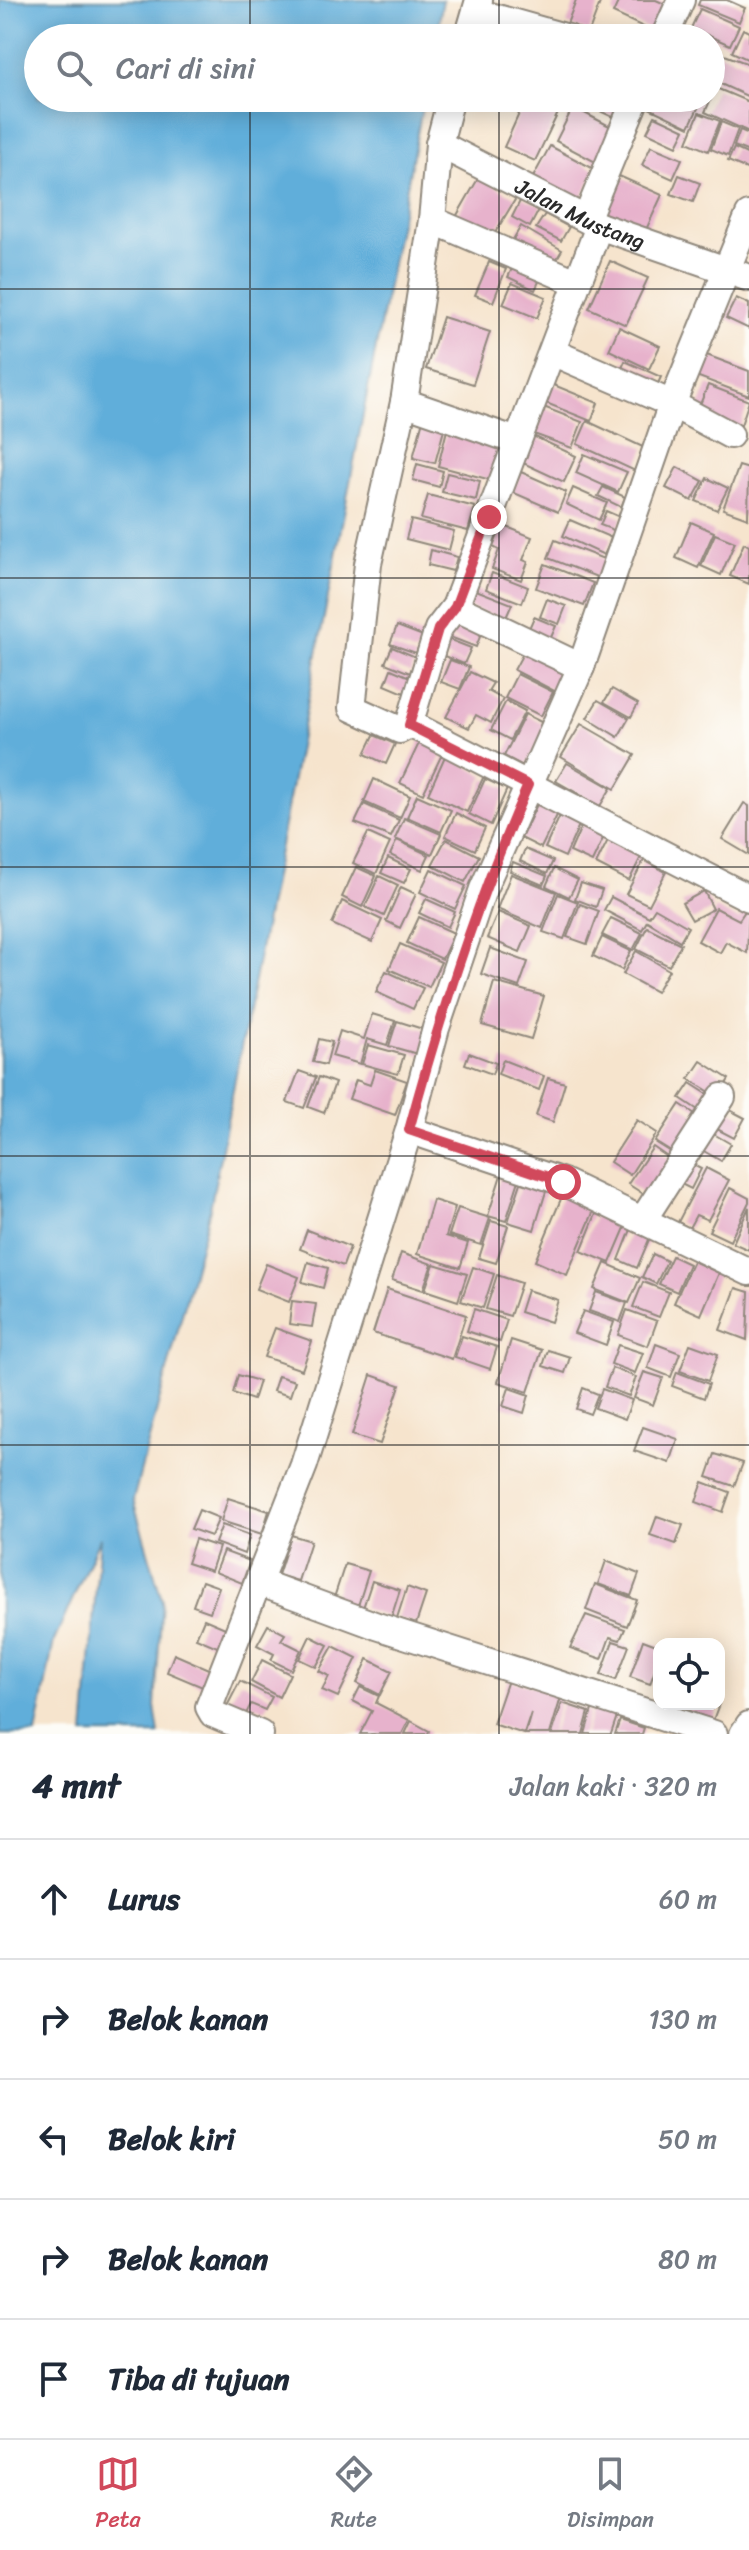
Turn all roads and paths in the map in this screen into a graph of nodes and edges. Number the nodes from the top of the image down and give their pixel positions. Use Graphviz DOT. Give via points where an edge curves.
graph roads {
  1 [pos="681,0"];
  2 [pos="478,6"];
  3 [pos="529,24"];
  4 [pos="670,24"];
  5 [pos="447,112"];
  6 [pos="631,112"];
  7 [pos="439,144"];
  8 [pos="749,215"];
  9 [pos="432,220"];
  10 [pos="593,222"];
  11 [pos="739,273"];
  12 [pos="576,282"];
  13 [pos="552,352"];
  14 [pos="404,402"];
  15 [pos="672,404"];
  16 [pos="730,435"];
  17 [pos="517,441"];
  18 [pos="455,607"];
  19 [pos="581,667"];
  20 [pos="409,725"];
  21 [pos="528,785"];
  22 [pos="749,898"];
  23 [pos="722,1097"];
  24 [pos="409,1130"];
  25 [pos="644,1218"];
  26 [pos="749,1272"];
  27 [pos="258,1582"];
  28 [pos="749,1725"];
  29 [pos="260,1734"];
  30 [pos="710,1734"];
  31 [pos="743,1734"];
  1 -- 4 [label="street"];
  2 -- 3 [label="street"];
  5 -- 7 [label="street"];
  6 -- 10 [label="street"];
  7 -- 9 [label="street"];
  7 -- 10 [label="street, Jalan Mustang"];
  8 -- 11 [label="street"];
  9 -- 12 [label="street"];
  9 -- 14 [label="street"];
  10 -- 11 [label="street, Jalan Mustang"];
  10 -- 12 [label="street"];
  11 -- 15 [label="street"];
  12 -- 13 [label="street"];
  13 -- 15 [label="street"];
  13 -- 17 [label="street"];
  14 -- 17 [label="street"];
  14 -- 20 [label="street" via="368,564 352,708 400,730"];
  15 -- 16 [label="street"];
  15 -- 19 [label="street"];
  17 -- 18 [label="street"];
  18 -- 19 [label="street"];
  18 -- 20 [label="street" via="438,629"];
  19 -- 21 [label="street"];
  20 -- 21 [label="street"];
  21 -- 22 [label="street"];
  21 -- 24 [label="street" via="483,889 436,1028"];
  23 -- 25 [label="street"];
  24 -- 25 [label="street" via="563,1182"];
  24 -- 27 [label="street" via="304,1465"];
  25 -- 26 [label="street"];
  27 -- 29 [label="street" via="209,1711"];
  27 -- 30 [label="street"];
  28 -- 31 [label="street"];
}
